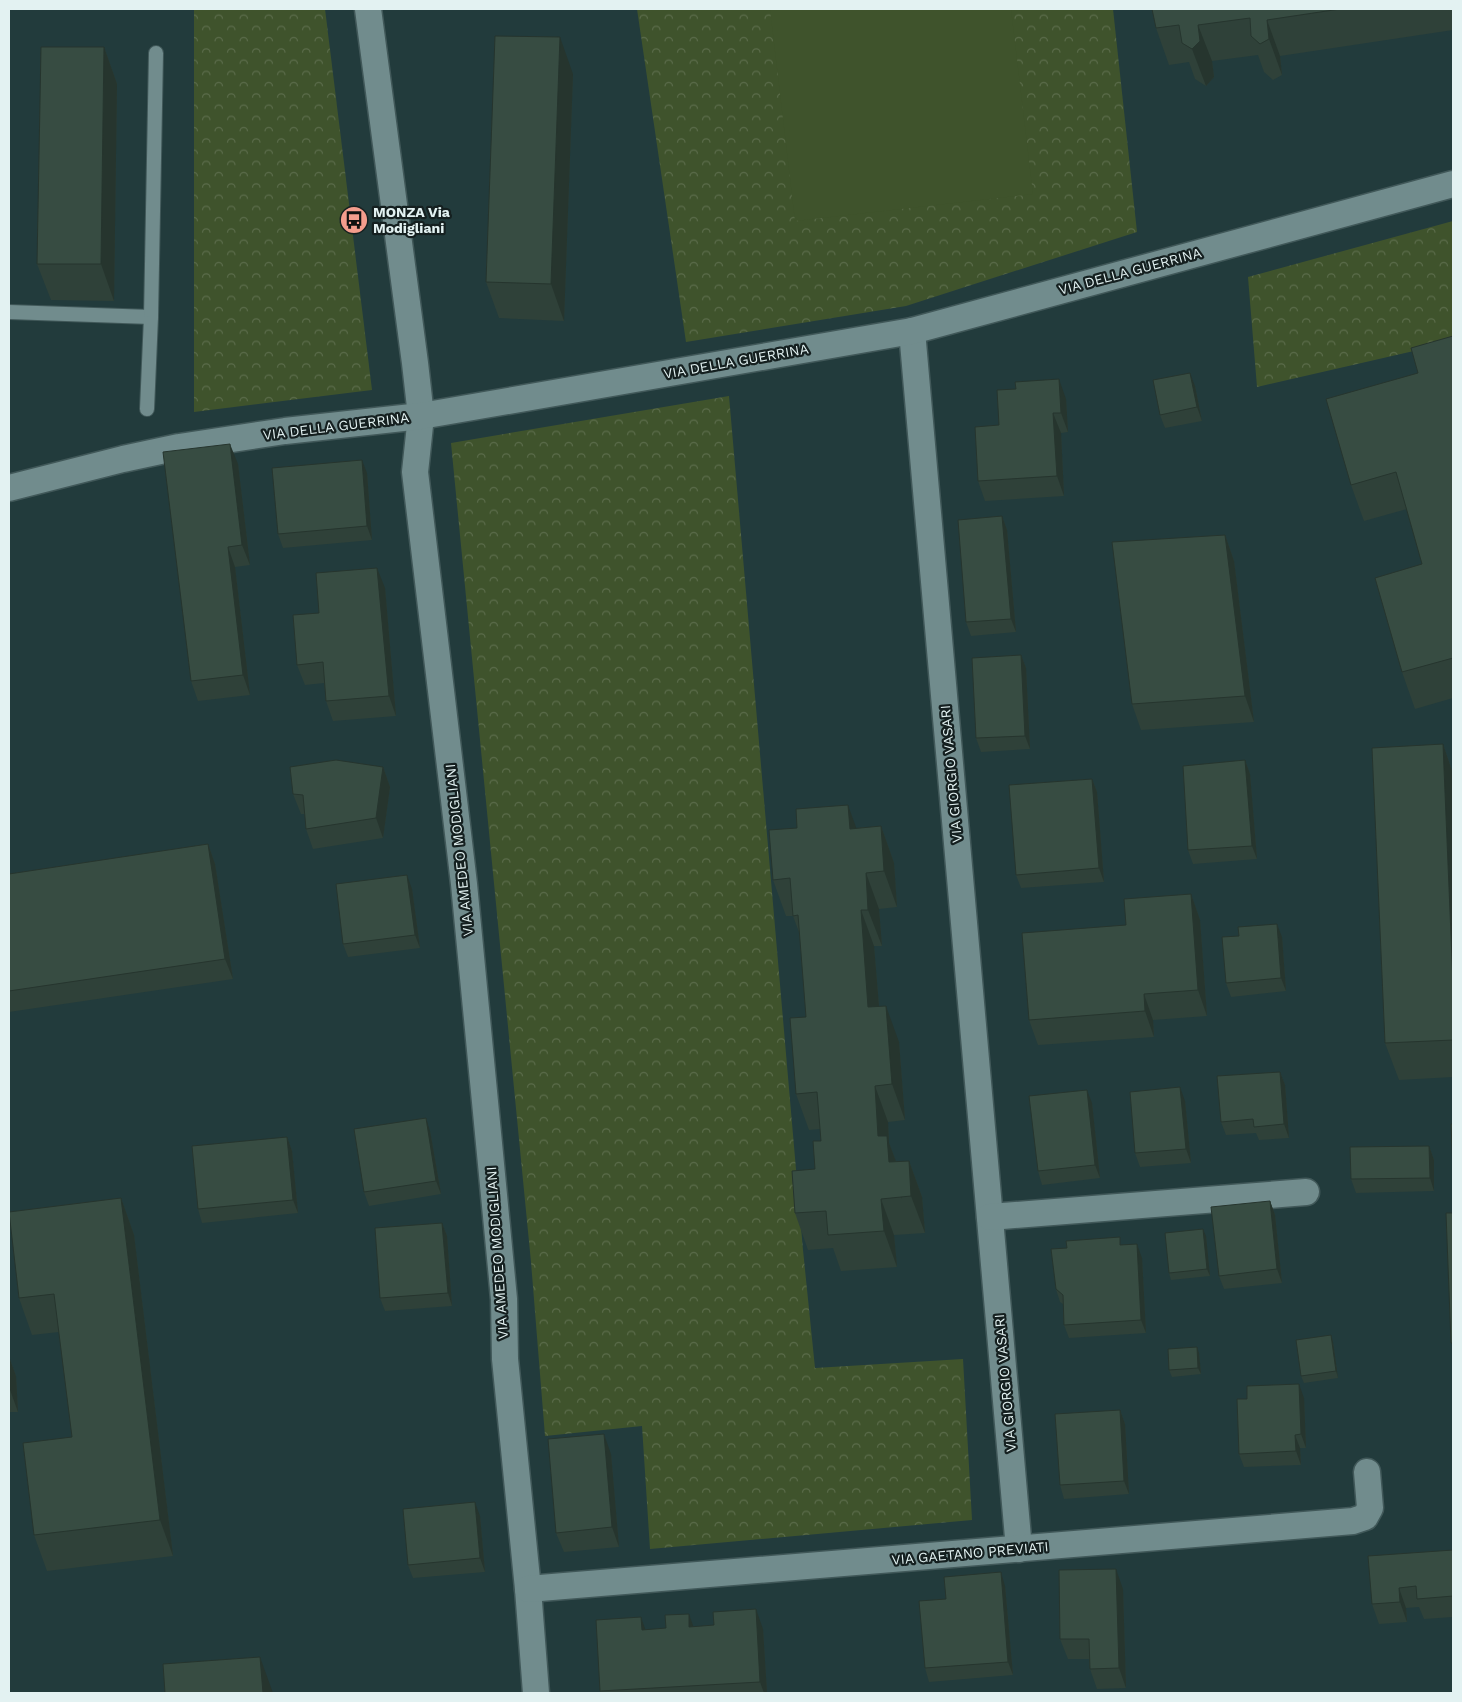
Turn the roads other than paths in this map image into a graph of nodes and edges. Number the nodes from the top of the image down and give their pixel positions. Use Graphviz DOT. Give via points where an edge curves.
graph roads {
  1 [pos="368,9"];
  2 [pos="156,53"];
  3 [pos="1453,184"];
  4 [pos="9,312"];
  5 [pos="150,317"];
  6 [pos="912,331"];
  7 [pos="147,410"];
  8 [pos="421,416"];
  9 [pos="9,488"];
  10 [pos="1306,1192"];
  11 [pos="990,1217"];
  12 [pos="1367,1472"];
  13 [pos="1019,1549"];
  14 [pos="528,1589"];
  15 [pos="536,1693"];
  1 -- 8 [label="street, VIA AMEDEO MODIGLIANI"];
  2 -- 5 [label="lane"];
  3 -- 6 [label="street, VIA DELLA GUERRINA"];
  4 -- 5 [label="lane"];
  5 -- 7 [label="lane"];
  6 -- 8 [label="street, VIA DELLA GUERRINA"];
  6 -- 11 [label="street, VIA GIORGIO VASARI"];
  8 -- 9 [label="street, VIA DELLA GUERRINA" via="180,447"];
  8 -- 14 [label="street, VIA AMEDEO MODIGLIANI" via="415,472 465,894"];
  10 -- 11 [label="street"];
  11 -- 13 [label="street, VIA GIORGIO VASARI"];
  12 -- 13 [label="street, VIA GAETANO PREVIATI" via="1370,1508 1365,1517 1353,1521"];
  13 -- 14 [label="street, VIA GAETANO PREVIATI"];
  14 -- 15 [label="street, VIA AMEDEO MODIGLIANI"];
}
